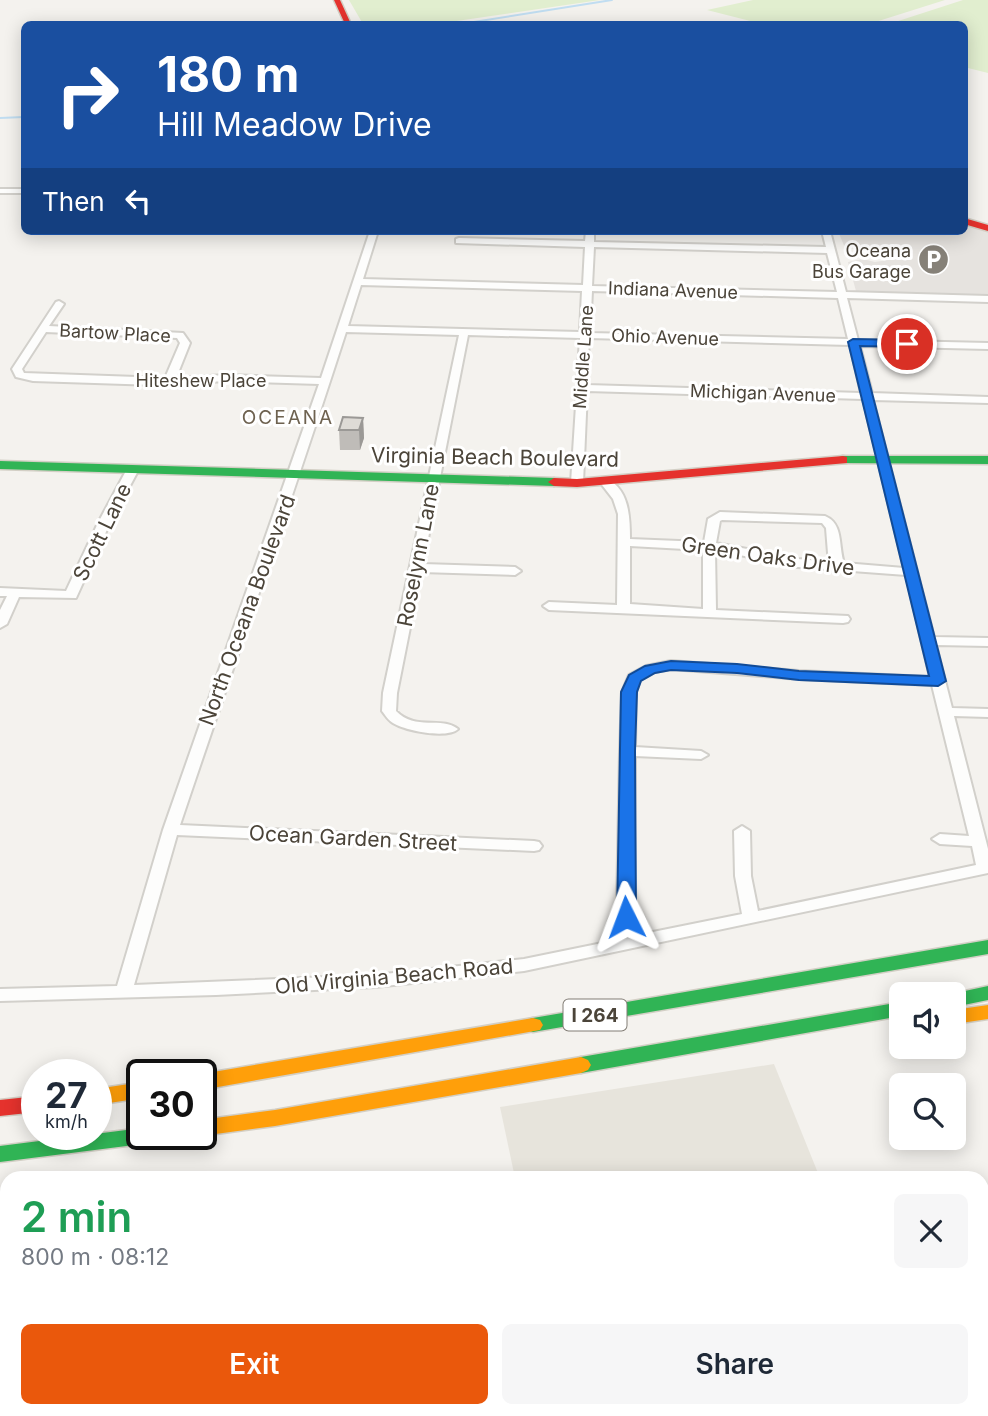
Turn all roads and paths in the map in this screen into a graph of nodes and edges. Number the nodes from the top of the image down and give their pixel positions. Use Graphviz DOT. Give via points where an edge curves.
graph roads {
  1 [pos="325,0"];
  2 [pos="337,0"];
  3 [pos="334,21"];
  4 [pos="347,21"];
  5 [pos="0,191"];
  6 [pos="21,191"];
  7 [pos="968,216"];
  8 [pos="988,221"];
  9 [pos="968,223"];
  10 [pos="988,228"];
  11 [pos="373,235"];
  12 [pos="590,235"];
  13 [pos="826,235"];
  14 [pos="459,241"];
  15 [pos="589,244"];
  16 [pos="830,250"];
  17 [pos="358,282"];
  18 [pos="588,288"];
  19 [pos="841,294"];
  20 [pos="988,299"];
  21 [pos="59,304"];
  22 [pos="42,329"];
  23 [pos="342,329"];
  24 [pos="464,333"];
  25 [pos="584,335"];
  26 [pos="853,342"];
  27 [pos="988,346"];
  28 [pos="170,381"];
  29 [pos="325,381"];
  30 [pos="580,388"];
  31 [pos="867,396"];
  32 [pos="988,400"];
  33 [pos="884,457"];
  34 [pos="988,460"];
  35 [pos="0,465"];
  36 [pos="133,469"];
  37 [pos="295,474"];
  38 [pos="434,479"];
  39 [pos="605,481"];
  40 [pos="577,483"];
  41 [pos="625,542"];
  42 [pos="709,546"];
  43 [pos="839,567"];
  44 [pos="416,568"];
  45 [pos="515,571"];
  46 [pos="911,572"];
  47 [pos="0,592"];
  48 [pos="15,592"];
  49 [pos="549,606"];
  50 [pos="628,608"];
  51 [pos="710,613"];
  52 [pos="843,619"];
  53 [pos="0,624"];
  54 [pos="928,641"];
  55 [pos="988,642"];
  56 [pos="938,681"];
  57 [pos="946,712"];
  58 [pos="988,713"];
  59 [pos="451,729"];
  60 [pos="627,751"];
  61 [pos="701,755"];
  62 [pos="171,830"];
  63 [pos="743,831"];
  64 [pos="940,839"];
  65 [pos="978,841"];
  66 [pos="534,846"];
  67 [pos="987,868"];
  68 [pos="751,917"];
  69 [pos="988,939"];
  70 [pos="631,942"];
  71 [pos="988,947"];
  72 [pos="864,967"];
  73 [pos="124,991"];
  74 [pos="988,993"];
  75 [pos="0,995"];
  76 [pos="966,998"];
  77 [pos="889,1011"];
  78 [pos="988,1012"];
  79 [pos="966,1015"];
  80 [pos="889,1023"];
  81 [pos="753,1036"];
  82 [pos="217,1079"];
  83 [pos="21,1106"];
  84 [pos="0,1108"];
  85 [pos="217,1126"];
  86 [pos="126,1138"];
  87 [pos="0,1154"];
  1 -- 3 [label="main road"];
  2 -- 4 [label="main road"];
  5 -- 6 [label="street"];
  7 -- 8 [label="main road"];
  9 -- 10 [label="main road"];
  11 -- 17 [label="street, North Oceana Boulevard"];
  12 -- 15 [label="street, Middle Lane"];
  13 -- 16 [label="street"];
  14 -- 15 [label="street"];
  15 -- 16 [label="street"];
  15 -- 18 [label="street, Middle Lane"];
  16 -- 19 [label="street"];
  17 -- 18 [label="street, Indiana Avenue"];
  17 -- 23 [label="street, North Oceana Boulevard"];
  18 -- 19 [label="street, Indiana Avenue"];
  18 -- 25 [label="street, Middle Lane"];
  19 -- 20 [label="street, Indiana Avenue"];
  19 -- 26 [label="street"];
  21 -- 22 [label="street"];
  22 -- 28 [label="street, Bartow Place" via="180,335 185,343"];
  22 -- 28 [label="street, Hiteshew Place" via="17,372 33,378"];
  23 -- 24 [label="street, Ohio Avenue"];
  23 -- 29 [label="street, North Oceana Boulevard"];
  24 -- 25 [label="street, Ohio Avenue"];
  24 -- 38 [label="street, Roselynn Lane"];
  25 -- 26 [label="street, Ohio Avenue"];
  25 -- 30 [label="street, Middle Lane"];
  26 -- 27 [label="street, Ohio Avenue"];
  26 -- 31 [label="street"];
  28 -- 29 [label="street, Hiteshew Place"];
  29 -- 37 [label="street, North Oceana Boulevard"];
  30 -- 31 [label="street, Michigan Avenue"];
  30 -- 40 [label="street, Middle Lane"];
  31 -- 32 [label="street, Michigan Avenue"];
  31 -- 33 [label="street"];
  33 -- 34 [label="main road, Virginia Beach Boulevard"];
  33 -- 39 [label="main road, Virginia Beach Boulevard"];
  33 -- 46 [label="street"];
  35 -- 36 [label="main road, Virginia Beach Boulevard"];
  36 -- 37 [label="main road, Virginia Beach Boulevard"];
  36 -- 48 [label="street, Scott Lane" via="71,594"];
  37 -- 38 [label="main road, Virginia Beach Boulevard"];
  37 -- 62 [label="street, North Oceana Boulevard"];
  38 -- 40 [label="main road, Virginia Beach Boulevard"];
  38 -- 44 [label="street, Roselynn Lane"];
  39 -- 40 [label="main road, Virginia Beach Boulevard"];
  39 -- 41 [label="street" via="622,505"];
  41 -- 42 [label="street, Green Oaks Drive"];
  41 -- 50 [label="street" via="623,594"];
  42 -- 43 [label="street, Green Oaks Drive" via="740,548 798,564"];
  42 -- 43 [label="street" via="714,519 720,516 819,519 832,527"];
  42 -- 51 [label="street"];
  43 -- 46 [label="street, Green Oaks Drive"];
  44 -- 45 [label="street"];
  44 -- 59 [label="street, Roselynn Lane" via="390,711 404,723"];
  46 -- 54 [label="street"];
  47 -- 48 [label="street"];
  48 -- 53 [label="street"];
  49 -- 50 [label="street"];
  50 -- 51 [label="street"];
  51 -- 52 [label="street"];
  54 -- 55 [label="street"];
  54 -- 56 [label="street"];
  56 -- 57 [label="street"];
  56 -- 60 [label="street" via="662,666 641,673 631,684"];
  57 -- 58 [label="street"];
  57 -- 65 [label="street"];
  60 -- 61 [label="street"];
  60 -- 70 [label="street" via="625,903"];
  62 -- 66 [label="street, Ocean Garden Street"];
  62 -- 73 [label="street, North Oceana Boulevard"];
  63 -- 68 [label="street" via="743,876"];
  64 -- 65 [label="street"];
  65 -- 67 [label="street"];
  67 -- 68 [label="street, Old Virginia Beach Road"];
  68 -- 70 [label="street, Old Virginia Beach Road"];
  69 -- 72 [label="main road"];
  70 -- 73 [label="street, Old Virginia Beach Road" via="524,965 452,974"];
  71 -- 72 [label="main road, I 264"];
  72 -- 82 [label="main road, I 264"];
  73 -- 75 [label="street, Old Virginia Beach Road"];
  74 -- 76 [label="main road"];
  77 -- 81 [label="main road, I 264"];
  78 -- 79 [label="main road"];
  80 -- 81 [label="main road"];
  81 -- 85 [label="main road, I 264"];
  83 -- 84 [label="main road"];
  86 -- 87 [label="main road"];
}
